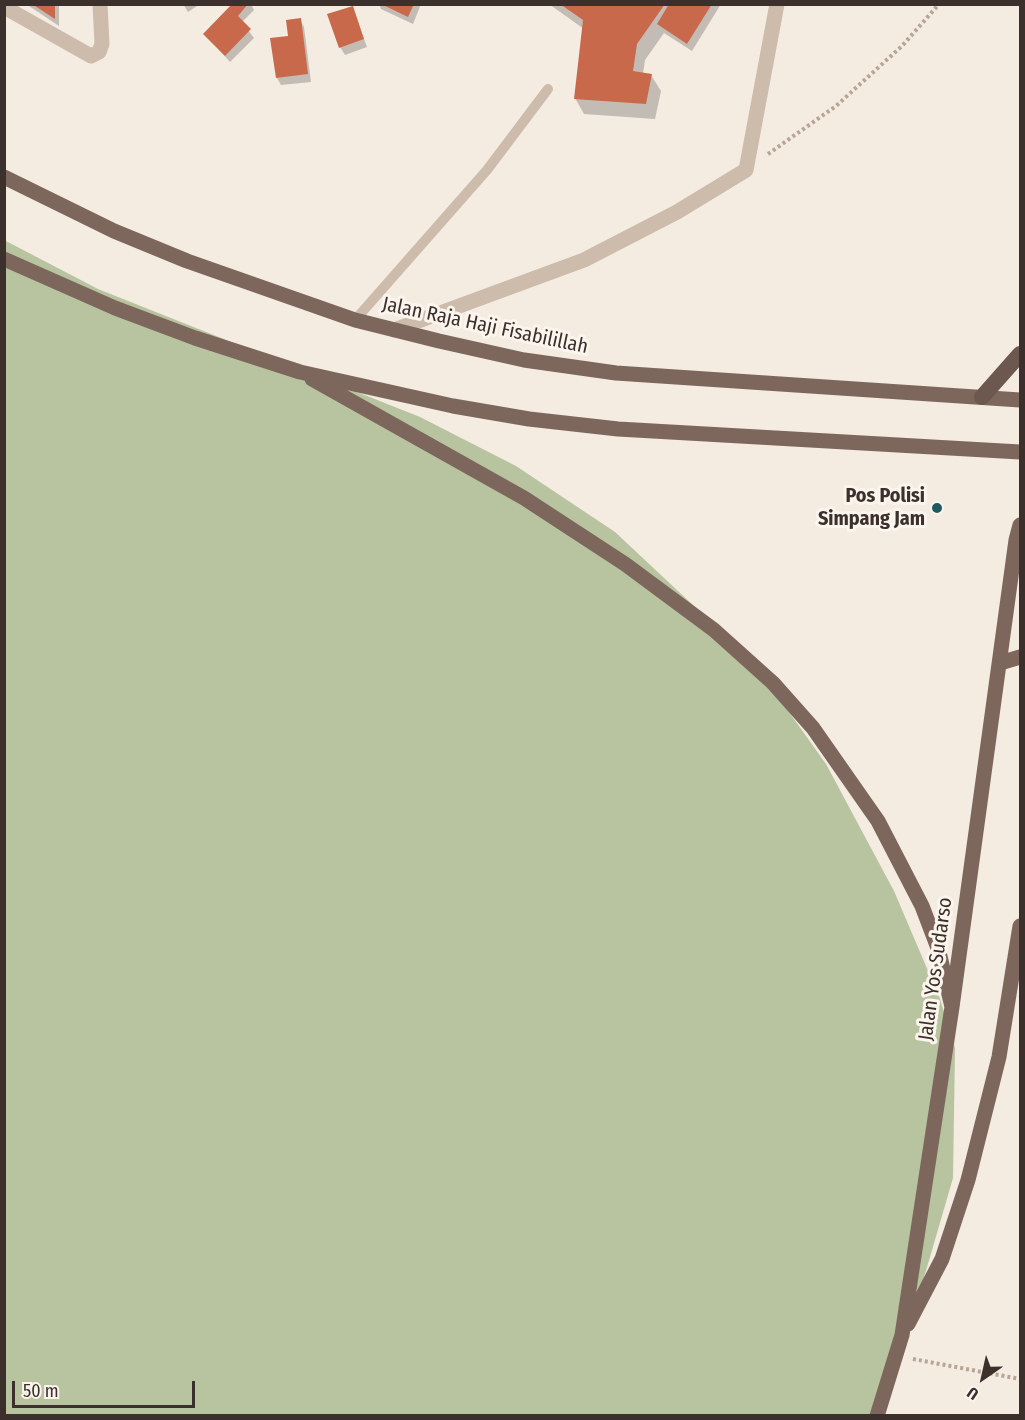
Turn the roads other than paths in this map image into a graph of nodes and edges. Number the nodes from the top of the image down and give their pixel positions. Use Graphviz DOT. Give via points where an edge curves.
graph roads {
  1 [pos="100,4"];
  2 [pos="777,4"];
  3 [pos="4,8"];
  4 [pos="548,89"];
  5 [pos="4,177"];
  6 [pos="4,259"];
  7 [pos="355,320"];
  8 [pos="394,330"];
  9 [pos="1020,354"];
  10 [pos="300,372"];
  11 [pos="982,397"];
  12 [pos="1020,399"];
  13 [pos="1020,452"];
  14 [pos="1020,525"];
  15 [pos="1020,657"];
  16 [pos="1000,663"];
  17 [pos="1020,926"];
  18 [pos="952,1008"];
  19 [pos="902,1335"];
  20 [pos="877,1416"];
  1 -- 3 [label="street" via="102,44 99,52 91,56"];
  2 -- 8 [label="street" via="746,170 677,212 584,260"];
  4 -- 7 [label="lane" via="487,170"];
  5 -- 7 [label="main road, Jalan Raja Haji Fisabilillah" via="135,240"];
  6 -- 10 [label="main road" via="115,308"];
  7 -- 8 [label="main road, Jalan Raja Haji Fisabilillah"];
  8 -- 11 [label="main road, Jalan Raja Haji Fisabilillah" via="524,360 616,373"];
  9 -- 11 [label="highway"];
  10 -- 13 [label="main road" via="529,419 618,429"];
  10 -- 18 [label="main road" via="543,510 686,608 773,683 813,728 878,822 922,906 938,948"];
  11 -- 12 [label="main road, Jalan Raja Haji Fisabilillah"];
  14 -- 16 [label="main road, Jalan Yos Sudarso"];
  15 -- 16 [label="main road"];
  16 -- 18 [label="main road, Jalan Yos Sudarso"];
  17 -- 19 [label="main road" via="999,1057 968,1180 942,1259"];
  18 -- 19 [label="main road, Jalan Yos Sudarso"];
  19 -- 20 [label="main road, Jalan Yos Sudarso"];
}
